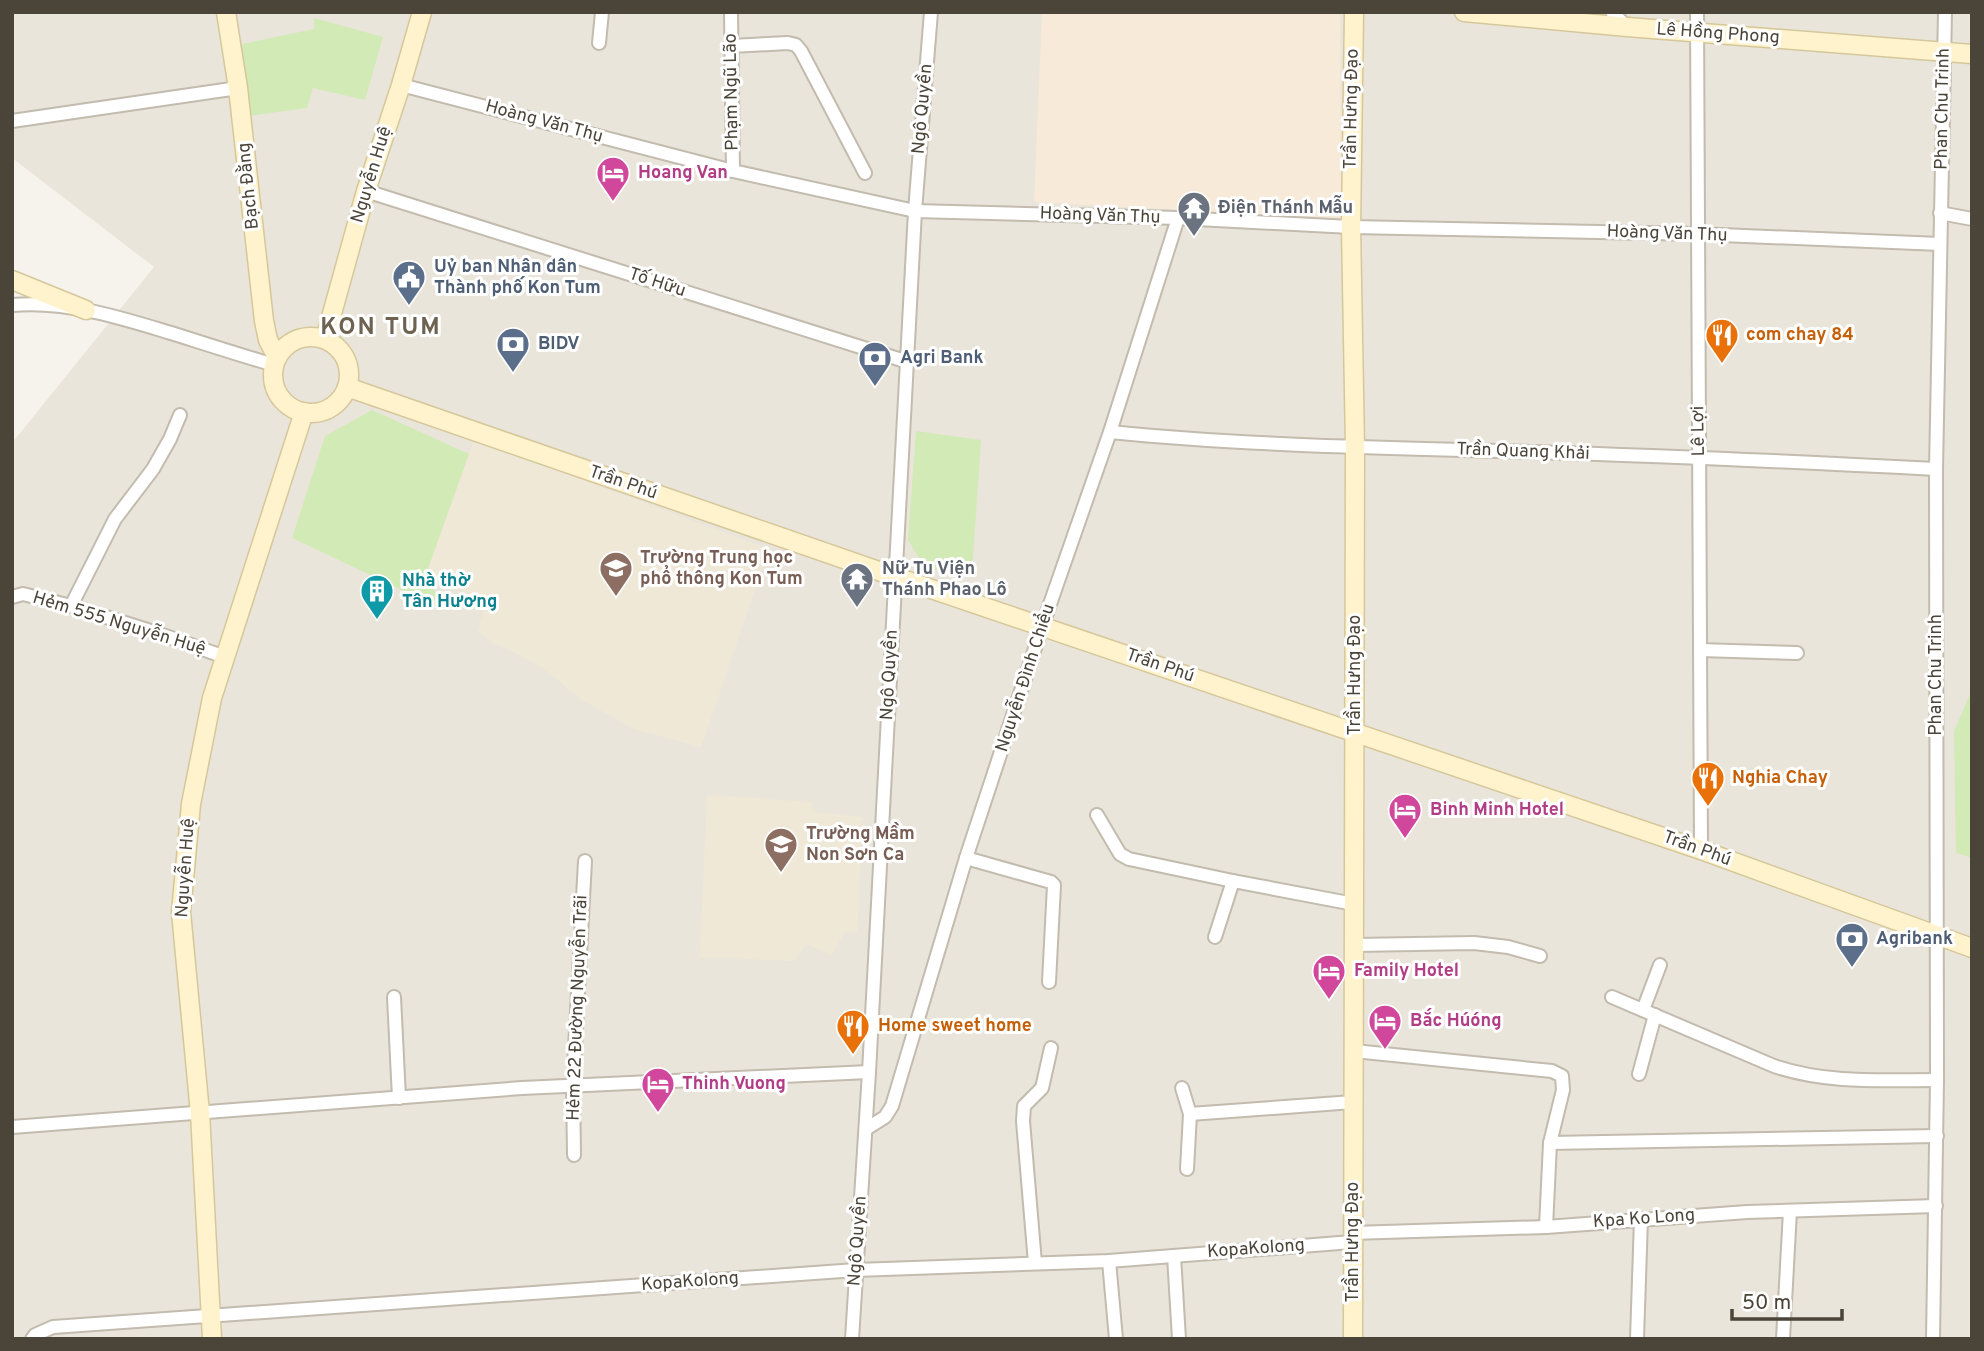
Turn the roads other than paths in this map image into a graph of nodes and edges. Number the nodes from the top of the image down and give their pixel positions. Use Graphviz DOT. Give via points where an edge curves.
graph roads {
  1 [pos="226,12"];
  2 [pos="422,12"];
  3 [pos="602,12"];
  4 [pos="731,12"];
  5 [pos="931,12"];
  6 [pos="1353,12"];
  7 [pos="1464,12"];
  8 [pos="1612,12"];
  9 [pos="1697,12"];
  10 [pos="1945,12"];
  11 [pos="1628,27"];
  12 [pos="1697,33"];
  13 [pos="599,43"];
  14 [pos="731,46"];
  15 [pos="1944,50"];
  16 [pos="1972,54"];
  17 [pos="401,85"];
  18 [pos="239,88"];
  19 [pos="12,121"];
  20 [pos="733,171"];
  21 [pos="865,173"];
  22 [pos="366,191"];
  23 [pos="915,211"];
  24 [pos="1940,213"];
  25 [pos="1178,218"];
  26 [pos="1972,219"];
  27 [pos="1351,227"];
  28 [pos="1697,234"];
  29 [pos="1940,244"];
  30 [pos="12,280"];
  31 [pos="12,305"];
  32 [pos="86,310"];
  33 [pos="324,339"];
  34 [pos="276,361"];
  35 [pos="908,362"];
  36 [pos="347,387"];
  37 [pos="304,412"];
  38 [pos="180,415"];
  39 [pos="1110,432"];
  40 [pos="1355,447"];
  41 [pos="1700,457"];
  42 [pos="1936,469"];
  43 [pos="896,577"];
  44 [pos="12,597"];
  45 [pos="71,606"];
  46 [pos="1042,627"];
  47 [pos="1700,650"];
  48 [pos="1797,653"];
  49 [pos="225,657"];
  50 [pos="1356,732"];
  51 [pos="1097,815"];
  52 [pos="1701,850"];
  53 [pos="966,858"];
  54 [pos="585,861"];
  55 [pos="1234,881"];
  56 [pos="1354,904"];
  57 [pos="1215,937"];
  58 [pos="1937,937"];
  59 [pos="1355,945"];
  60 [pos="1972,948"];
  61 [pos="1540,956"];
  62 [pos="1660,965"];
  63 [pos="1049,982"];
  64 [pos="394,997"];
  65 [pos="1612,997"];
  66 [pos="1649,1013"];
  67 [pos="1051,1048"];
  68 [pos="1354,1051"];
  69 [pos="869,1072"];
  70 [pos="1639,1074"];
  71 [pos="1937,1080"];
  72 [pos="573,1085"];
  73 [pos="1182,1088"];
  74 [pos="399,1098"];
  75 [pos="1353,1102"];
  76 [pos="200,1113"];
  77 [pos="1190,1114"];
  78 [pos="12,1127"];
  79 [pos="866,1129"];
  80 [pos="1937,1136"];
  81 [pos="1550,1143"];
  82 [pos="574,1155"];
  83 [pos="1187,1169"];
  84 [pos="1937,1206"];
  85 [pos="1790,1212"];
  86 [pos="1641,1219"];
  87 [pos="1546,1227"];
  88 [pos="1352,1237"];
  89 [pos="1174,1256"];
  90 [pos="1109,1261"];
  91 [pos="1035,1263"];
  92 [pos="856,1270"];
  93 [pos="211,1316"];
  94 [pos="32,1339"];
  95 [pos="212,1339"];
  96 [pos="852,1339"];
  97 [pos="1116,1339"];
  98 [pos="1179,1339"];
  99 [pos="1353,1339"];
  100 [pos="1637,1339"];
  101 [pos="1783,1339"];
  102 [pos="1933,1339"];
  1 -- 18 [label="street, Bạch Đằng"];
  2 -- 17 [label="street, Nguyễn Huệ"];
  3 -- 13 [label="street"];
  4 -- 14 [label="street, Phạm Ngũ Lão"];
  5 -- 23 [label="street, Ngô Quyền"];
  6 -- 27 [label="street, Trần Hưng Đạo"];
  7 -- 11 [label="street, Lê Hồng Phong"];
  8 -- 11 [label="street"];
  9 -- 12 [label="street, Lê Lợi"];
  10 -- 15 [label="street, Phan Chu Trinh"];
  11 -- 12 [label="street, Lê Hồng Phong"];
  12 -- 15 [label="street, Lê Hồng Phong"];
  12 -- 28 [label="street, Lê Lợi"];
  14 -- 20 [label="street, Phạm Ngũ Lão"];
  14 -- 21 [label="street" via="796,45"];
  15 -- 16 [label="street, Lê Hồng Phong"];
  15 -- 24 [label="street, Phan Chu Trinh"];
  17 -- 20 [label="street, Hoàng Văn Thụ"];
  17 -- 22 [label="street, Nguyễn Huệ"];
  18 -- 19 [label="street"];
  18 -- 34 [label="street, Bạch Đằng" via="264,321"];
  20 -- 23 [label="street, Hoàng Văn Thụ"];
  22 -- 33 [label="street, Nguyễn Huệ"];
  22 -- 35 [label="street, Tố Hữu"];
  23 -- 25 [label="street, Hoàng Văn Thụ"];
  23 -- 35 [label="street, Ngô Quyền"];
  24 -- 26 [label="street"];
  24 -- 29 [label="street, Phan Chu Trinh"];
  25 -- 27 [label="street, Hoàng Văn Thụ"];
  25 -- 39 [label="street, Nguyễn Đình Chiểu"];
  27 -- 28 [label="street, Hoàng Văn Thụ"];
  27 -- 40 [label="street, Trần Hưng Đạo"];
  28 -- 29 [label="street, Hoàng Văn Thụ"];
  28 -- 41 [label="street, Lê Lợi"];
  29 -- 42 [label="street, Phan Chu Trinh"];
  30 -- 32 [label="street"];
  31 -- 32 [label="street"];
  32 -- 34 [label="street"];
  33 -- 34 [label="street" via="299,338 286,345"];
  33 -- 36 [label="street" via="341,350 348,363"];
  34 -- 37 [label="street" via="274,387 293,410"];
  35 -- 43 [label="street, Ngô Quyền"];
  36 -- 37 [label="street" via="336,404 323,412"];
  36 -- 43 [label="street, Trần Phú"];
  37 -- 49 [label="street, Nguyễn Huệ"];
  38 -- 45 [label="street" via="153,469 115,519"];
  39 -- 40 [label="street, Trần Quang Khải"];
  39 -- 46 [label="street, Nguyễn Đình Chiểu"];
  40 -- 41 [label="street, Trần Quang Khải"];
  40 -- 50 [label="street, Trần Hưng Đạo"];
  41 -- 42 [label="street, Trần Quang Khải"];
  41 -- 47 [label="street, Lê Lợi"];
  42 -- 58 [label="street, Phan Chu Trinh"];
  43 -- 46 [label="street, Trần Phú"];
  43 -- 69 [label="street, Ngô Quyền"];
  44 -- 45 [label="street, Hẻm 555 Nguyễn Huệ" via="23,594"];
  45 -- 49 [label="street, Hẻm 555 Nguyễn Huệ"];
  46 -- 50 [label="street, Trần Phú"];
  46 -- 53 [label="street, Nguyễn Đình Chiểu"];
  47 -- 48 [label="street"];
  47 -- 52 [label="street, Lê Lợi"];
  49 -- 76 [label="street, Nguyễn Huệ" via="191,804 181,912"];
  50 -- 52 [label="street, Trần Phú"];
  50 -- 56 [label="street, Trần Hưng Đạo"];
  51 -- 55 [label="street" via="1120,854 1129,859"];
  52 -- 58 [label="street, Trần Phú"];
  53 -- 63 [label="street" via="1055,885"];
  53 -- 79 [label="street, Nguyễn Đình Chiểu" via="892,1106 885,1117"];
  54 -- 72 [label="street, Hẻm 22 Đường Nguyễn Trãi"];
  55 -- 56 [label="street"];
  55 -- 57 [label="street"];
  56 -- 59 [label="street, Trần Hưng Đạo"];
  58 -- 60 [label="street, Trần Phú"];
  58 -- 71 [label="street, Phan Chu Trinh"];
  59 -- 61 [label="street" via="1474,943"];
  59 -- 68 [label="street, Trần Hưng Đạo"];
  62 -- 66 [label="street"];
  64 -- 74 [label="street"];
  65 -- 66 [label="street"];
  66 -- 70 [label="street"];
  66 -- 71 [label="street" via="1799,1074"];
  67 -- 91 [label="street" via="1042,1088 1024,1106"];
  68 -- 75 [label="street, Trần Hưng Đạo"];
  68 -- 81 [label="street" via="1558,1073 1563,1090"];
  69 -- 72 [label="street"];
  69 -- 79 [label="street, Ngô Quyền"];
  71 -- 80 [label="street, Phan Chu Trinh"];
  72 -- 74 [label="street"];
  72 -- 82 [label="street, Hẻm 22 Đường Nguyễn Trãi"];
  73 -- 77 [label="street"];
  74 -- 76 [label="street"];
  75 -- 77 [label="street"];
  75 -- 88 [label="street, Trần Hưng Đạo"];
  76 -- 78 [label="street"];
  76 -- 93 [label="street, Nguyễn Huệ"];
  77 -- 83 [label="street"];
  79 -- 92 [label="street, Ngô Quyền"];
  80 -- 81 [label="street"];
  80 -- 84 [label="street, Phan Chu Trinh"];
  81 -- 87 [label="street"];
  84 -- 85 [label="street, Kpa Ko Long"];
  84 -- 102 [label="street, Phan Chu Trinh"];
  85 -- 86 [label="street, Kpa Ko Long"];
  85 -- 101 [label="street"];
  86 -- 87 [label="street, Kpa Ko Long"];
  86 -- 100 [label="street"];
  87 -- 88 [label="street, Kpa Ko Long"];
  88 -- 89 [label="street, KopaKolong"];
  88 -- 99 [label="street, Trần Hưng Đạo"];
  89 -- 90 [label="street, KopaKolong"];
  89 -- 98 [label="street"];
  90 -- 91 [label="street, KopaKolong"];
  90 -- 97 [label="street"];
  91 -- 92 [label="street, KopaKolong"];
  92 -- 93 [label="street, KopaKolong"];
  92 -- 96 [label="street, Ngô Quyền"];
  93 -- 94 [label="street, KopaKolong" via="53,1327"];
  93 -- 95 [label="street, Nguyễn Huệ"];
}
